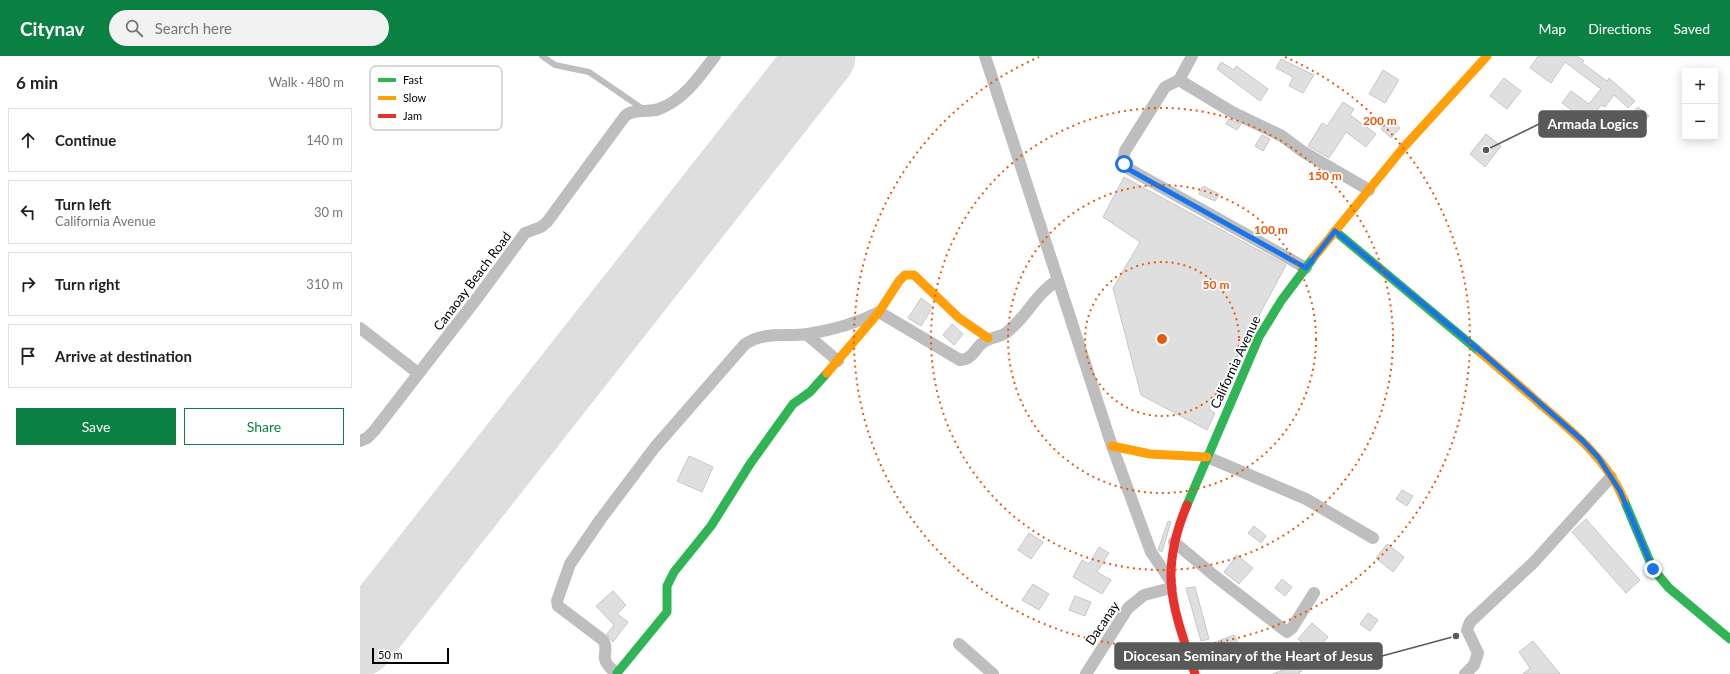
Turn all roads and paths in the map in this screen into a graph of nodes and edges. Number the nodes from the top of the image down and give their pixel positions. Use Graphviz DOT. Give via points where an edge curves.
graph roads {
  1 [pos="542,56"];
  2 [pos="715,56"];
  3 [pos="985,56"];
  4 [pos="1192,56"];
  5 [pos="1487,56"];
  6 [pos="1179,80"];
  7 [pos="646,111"];
  8 [pos="1369,190"];
  9 [pos="1335,231"];
  10 [pos="1306,268"];
  11 [pos="1058,280"];
  12 [pos="879,312"];
  13 [pos="360,328"];
  14 [pos="806,334"];
  15 [pos="988,338"];
  16 [pos="838,361"];
  17 [pos="418,372"];
  18 [pos="360,441"];
  19 [pos="1112,446"];
  20 [pos="1207,457"];
  21 [pos="1611,477"];
  22 [pos="1373,538"];
  23 [pos="1174,542"];
  24 [pos="1170,584"];
  25 [pos="1314,593"];
  26 [pos="1730,639"];
  27 [pos="959,644"];
  28 [pos="616,674"];
  29 [pos="993,674"];
  30 [pos="1086,674"];
  31 [pos="1195,674"];
  32 [pos="1465,674"];
  1 -- 7 [label="lane" via="555,65 589,72"];
  2 -- 7 [label="street, Canaoay Beach Road" via="681,96 664,107"];
  3 -- 11 [label="street"];
  4 -- 6 [label="street"];
  5 -- 8 [label="street, California Avenue" via="1440,106"];
  6 -- 8 [label="street" via="1232,112 1282,136"];
  6 -- 10 [label="street" via="1165,87 1125,151 1124,164 1128,169"];
  7 -- 17 [label="street, Canaoay Beach Road" via="631,112 626,116 547,222 526,233"];
  8 -- 9 [label="street, California Avenue"];
  9 -- 10 [label="street, California Avenue"];
  9 -- 21 [label="street" via="1486,356 1582,440 1598,457"];
  10 -- 20 [label="street, California Avenue" via="1268,319"];
  11 -- 15 [label="street" via="1047,287 1012,328 1004,334"];
  11 -- 19 [label="street"];
  12 -- 14 [label="street" via="854,322"];
  12 -- 15 [label="street" via="960,360 972,356"];
  12 -- 15 [label="street" via="899,281 910,274 979,334"];
  12 -- 16 [label="street"];
  13 -- 17 [label="street"];
  14 -- 16 [label="street"];
  14 -- 28 [label="street" via="764,336 745,344 655,447 570,564 557,601 558,606 603,640 607,663"];
  16 -- 28 [label="street" via="810,392 793,404 767,440 711,526 671,577 666,586 667,612"];
  17 -- 18 [label="street, Canaoay Beach Road" via="374,431"];
  19 -- 20 [label="street" via="1150,454"];
  19 -- 24 [label="street" via="1151,552"];
  20 -- 22 [label="street" via="1306,499"];
  20 -- 23 [label="street, California Avenue"];
  21 -- 26 [label="street" via="1620,491 1653,569 1669,588"];
  21 -- 32 [label="street" via="1534,562 1470,622 1467,630 1478,653 1474,665"];
  23 -- 24 [label="street, California Avenue" via="1170,562"];
  23 -- 25 [label="street" via="1287,632"];
  24 -- 30 [label="street, Dacanay" via="1144,595 1128,608"];
  24 -- 31 [label="street, California Avenue" via="1179,624"];
  27 -- 29 [label="street"];
}
